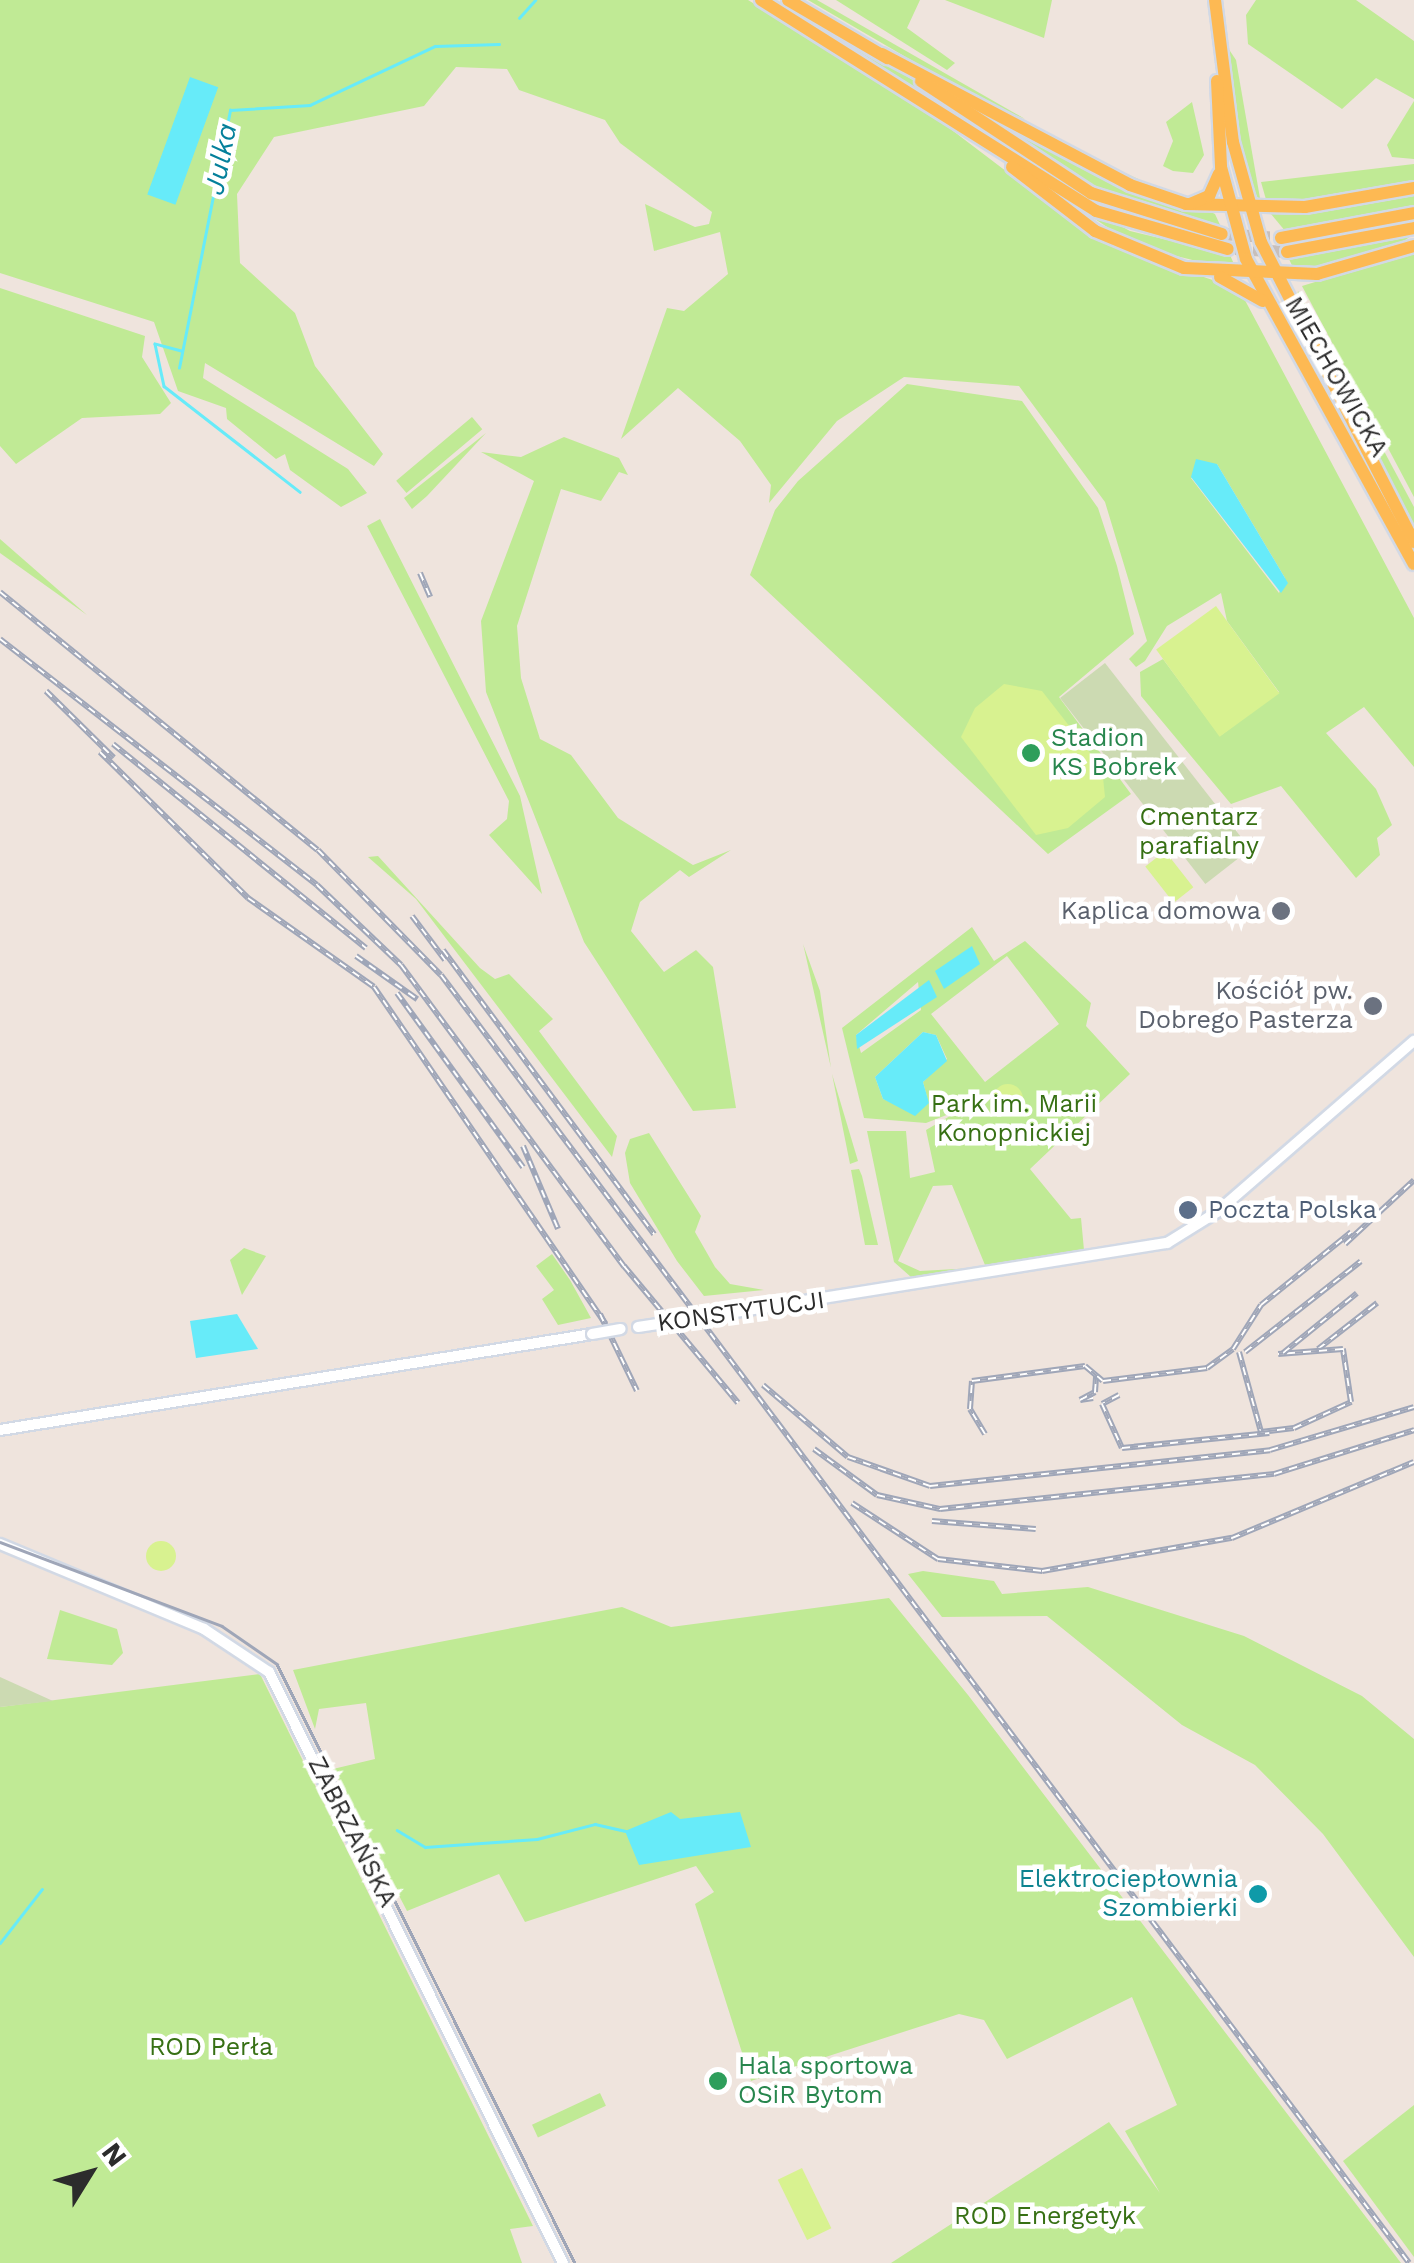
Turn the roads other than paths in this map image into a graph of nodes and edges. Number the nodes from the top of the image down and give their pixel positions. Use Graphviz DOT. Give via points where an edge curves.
graph roads {
  1 [pos="761,0"];
  2 [pos="788,0"];
  3 [pos="1215,0"];
  4 [pos="882,54"];
  5 [pos="1220,54"];
  6 [pos="975,136"];
  7 [pos="1221,167"];
  8 [pos="1414,188"];
  9 [pos="1186,204"];
  10 [pos="1250,208"];
  11 [pos="1229,209"];
  12 [pos="1414,213"];
  13 [pos="1414,228"];
  14 [pos="1222,234"];
  15 [pos="1414,246"];
  16 [pos="1228,249"];
  17 [pos="1208,272"];
  18 [pos="1252,274"];
  19 [pos="1317,274"];
  20 [pos="1274,276"];
  21 [pos="1277,322"];
  22 [pos="1296,322"];
  23 [pos="1414,542"];
  24 [pos="1414,564"];
  25 [pos="1414,1041"];
  26 [pos="0,1430"];
  27 [pos="0,1544"];
  28 [pos="562,2263"];
  1 -- 6 [label="main road"];
  2 -- 4 [label="main road"];
  3 -- 5 [label="main road"];
  4 -- 9 [label="main road" via="1130,184"];
  4 -- 14 [label="main road" via="1092,193"];
  5 -- 7 [label="main road, MIECHOWICKA"];
  5 -- 10 [label="main road, MIECHOWICKA"];
  6 -- 16 [label="main road" via="1096,211"];
  6 -- 17 [label="main road" via="1095,231"];
  7 -- 9 [label="main road" via="1212,192"];
  7 -- 11 [label="main road, MIECHOWICKA"];
  8 -- 10 [label="main road"];
  9 -- 11 [label="main road"];
  10 -- 11 [label="main road"];
  10 -- 20 [label="main road, MIECHOWICKA"];
  11 -- 18 [label="main road, MIECHOWICKA"];
  12 -- 13 [label="main road" via="1284,245"];
  15 -- 19 [label="main road"];
  17 -- 18 [label="main road"];
  17 -- 21 [label="main road" via="1252,292"];
  18 -- 20 [label="main road"];
  18 -- 21 [label="main road, MIECHOWICKA"];
  19 -- 20 [label="main road"];
  19 -- 22 [label="main road" via="1296,288"];
  20 -- 22 [label="main road, MIECHOWICKA"];
  21 -- 24 [label="main road, MIECHOWICKA"];
  22 -- 23 [label="main road, MIECHOWICKA"];
  25 -- 26 [label="street, KONSTYTUCJI, bridge" via="1217,1212 1167,1242"];
  27 -- 28 [label="street, ZABRZAŃSKA" via="204,1628 275,1681"];
}
